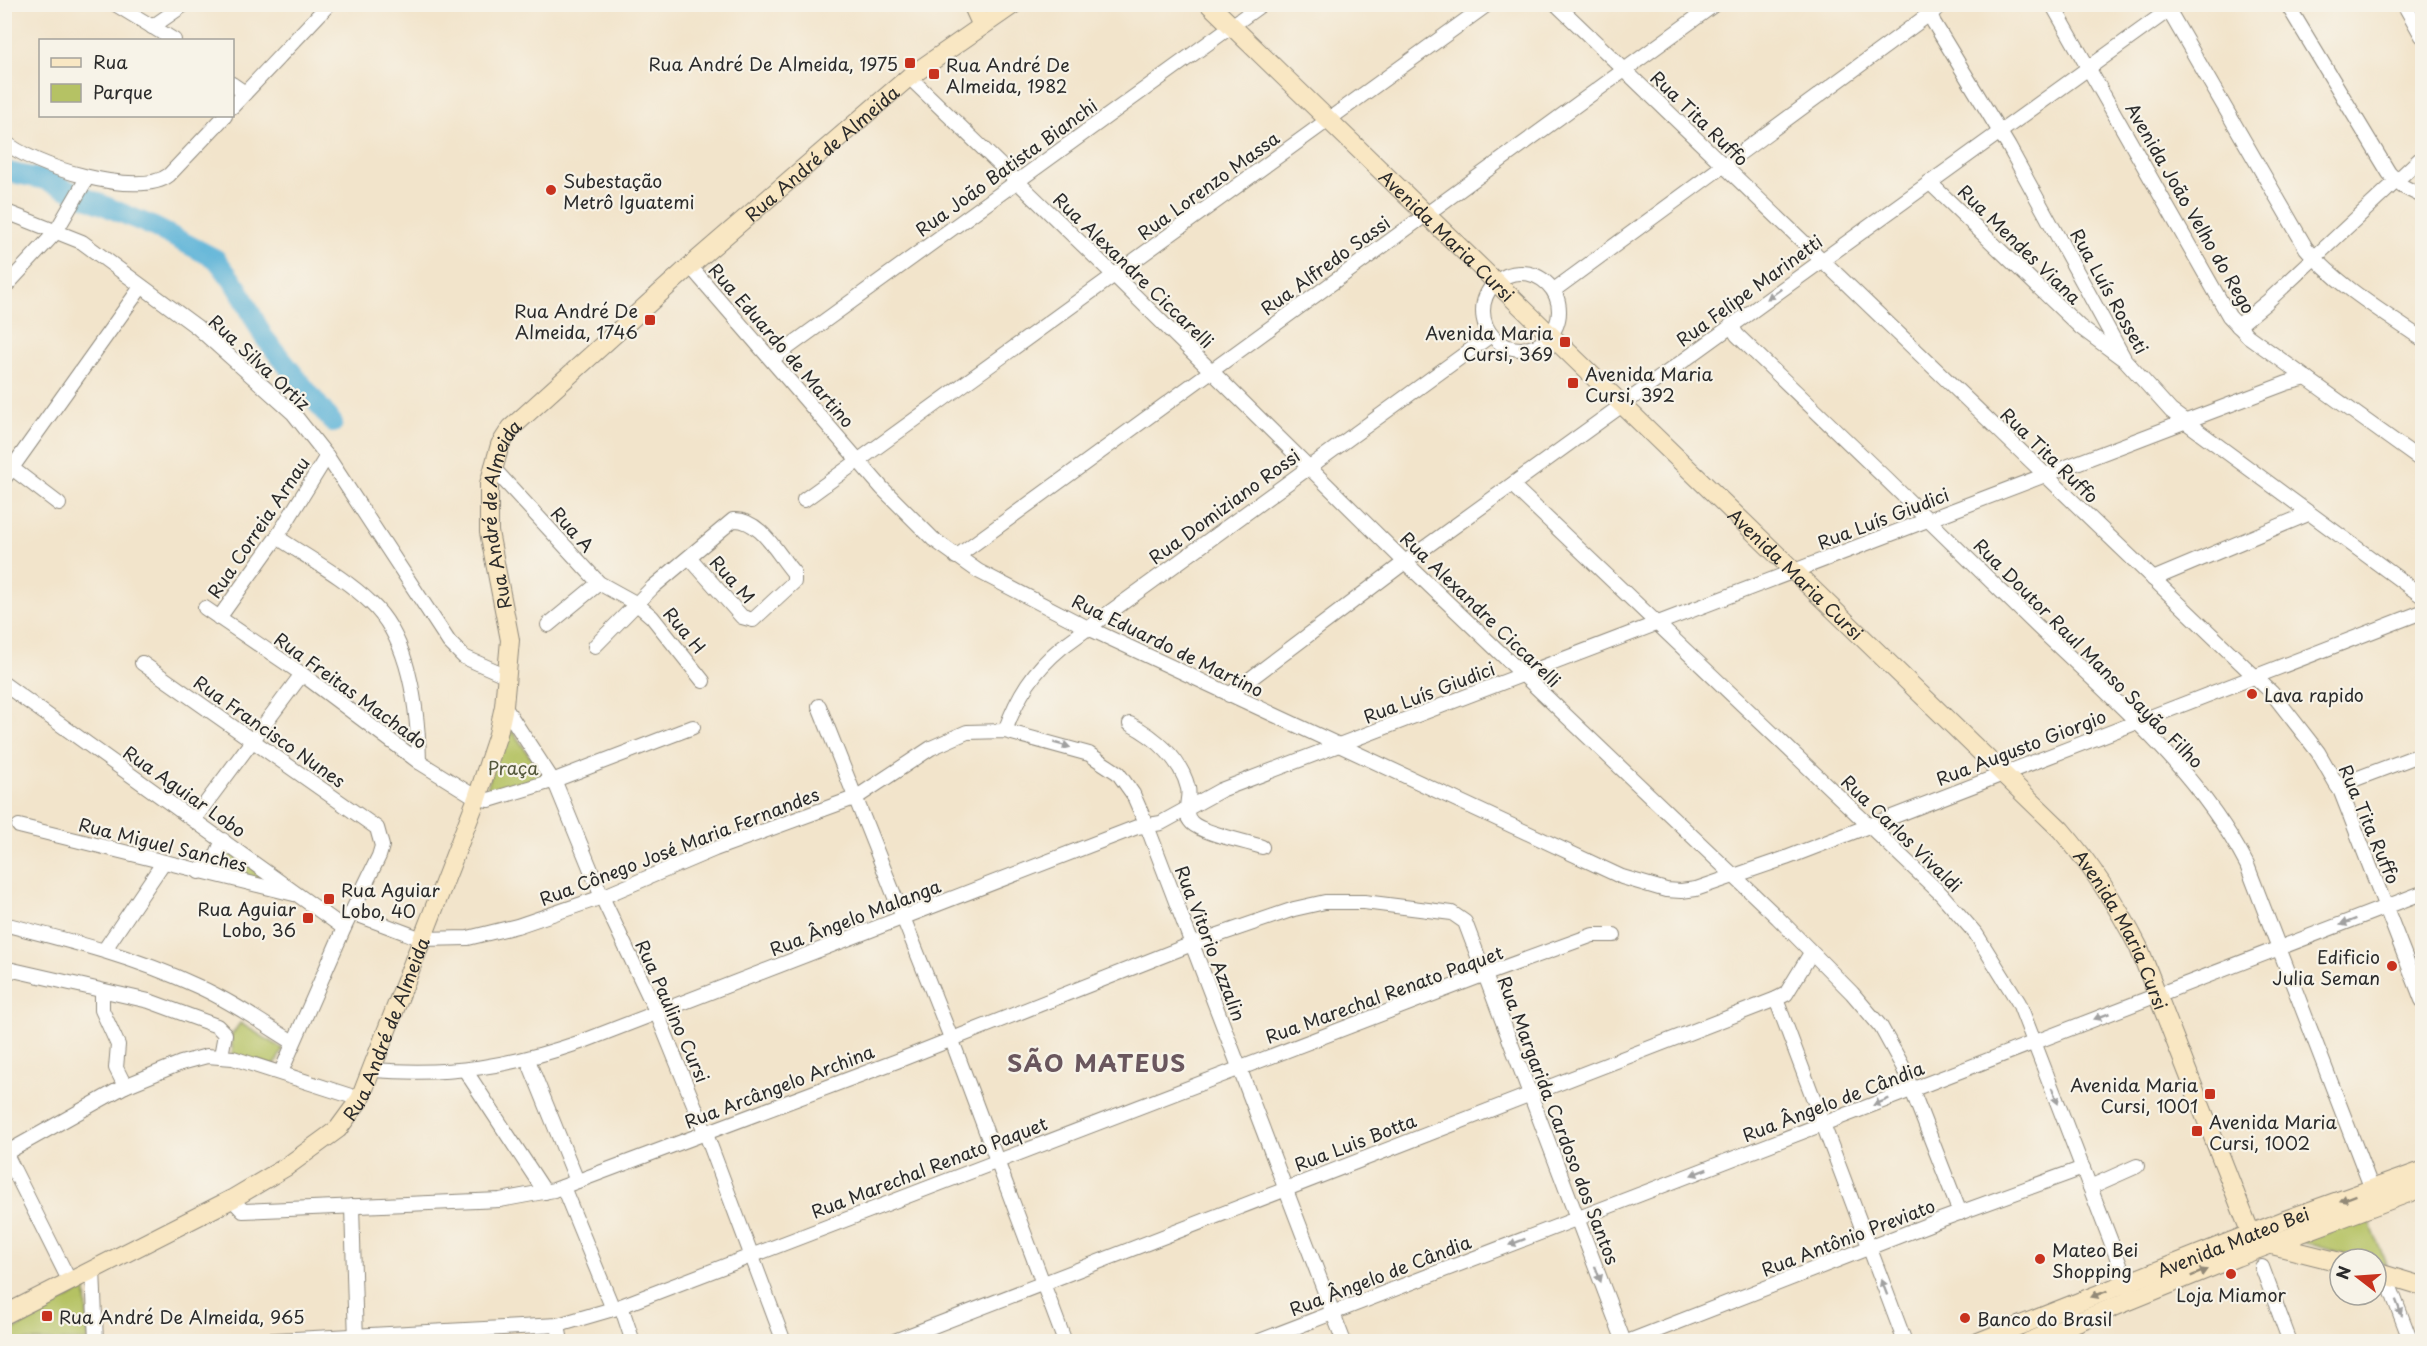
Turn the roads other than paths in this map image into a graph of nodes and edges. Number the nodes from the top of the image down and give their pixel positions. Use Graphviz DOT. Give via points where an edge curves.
graph roads {
  1 [pos="116,4"];
  2 [pos="185,4"];
  3 [pos="972,4"];
  4 [pos="1014,4"];
  5 [pos="1209,4"];
  6 [pos="1262,4"];
  7 [pos="1488,4"];
  8 [pos="1556,4"];
  9 [pos="1715,4"];
  10 [pos="1943,4"];
  11 [pos="2052,4"];
  12 [pos="2287,4"];
  13 [pos="2404,4"];
  14 [pos="326,5"];
  15 [pos="2170,6"];
  16 [pos="1928,9"];
  17 [pos="982,26"];
  18 [pos="1231,26"];
  19 [pos="152,27"];
  20 [pos="2422,36"];
  21 [pos="172,39"];
  22 [pos="2088,68"];
  23 [pos="1625,70"];
  24 [pos="909,78"];
  25 [pos="234,85"];
  26 [pos="245,93"];
  27 [pos="234,105"];
  28 [pos="224,117"];
  29 [pos="1328,120"];
  30 [pos="2000,131"];
  31 [pos="4,141"];
  32 [pos="2422,157"];
  33 [pos="1723,165"];
  34 [pos="87,178"];
  35 [pos="1018,182"];
  36 [pos="1929,182"];
  37 [pos="2397,182"];
  38 [pos="2422,196"];
  39 [pos="4,211"];
  40 [pos="1424,216"];
  41 [pos="55,233"];
  42 [pos="2314,258"];
  43 [pos="1821,260"];
  44 [pos="690,266"];
  45 [pos="1115,276"];
  46 [pos="1495,284"];
  47 [pos="141,287"];
  48 [pos="4,288"];
  49 [pos="1554,290"];
  50 [pos="2102,316"];
  51 [pos="1731,326"];
  52 [pos="2238,326"];
  53 [pos="2086,332"];
  54 [pos="1491,335"];
  55 [pos="1550,337"];
  56 [pos="2422,339"];
  57 [pos="772,359"];
  58 [pos="2125,360"];
  59 [pos="1211,370"];
  60 [pos="2307,378"];
  61 [pos="1621,406"];
  62 [pos="2184,422"];
  63 [pos="327,456"];
  64 [pos="2422,461"];
  65 [pos="858,462"];
  66 [pos="492,467"];
  67 [pos="1308,467"];
  68 [pos="9,474"];
  69 [pos="2046,475"];
  70 [pos="1512,485"];
  71 [pos="804,500"];
  72 [pos="59,504"];
  73 [pos="2308,514"];
  74 [pos="1929,520"];
  75 [pos="277,537"];
  76 [pos="689,557"];
  77 [pos="956,557"];
  78 [pos="1405,562"];
  79 [pos="1794,572"];
  80 [pos="2153,579"];
  81 [pos="599,583"];
  82 [pos="2422,596"];
  83 [pos="637,604"];
  84 [pos="205,608"];
  85 [pos="2422,612"];
  86 [pos="219,618"];
  87 [pos="1659,624"];
  88 [pos="548,625"];
  89 [pos="1088,628"];
  90 [pos="595,646"];
  91 [pos="142,663"];
  92 [pos="508,668"];
  93 [pos="302,674"];
  94 [pos="1524,676"];
  95 [pos="2255,676"];
  96 [pos="703,681"];
  97 [pos="4,684"];
  98 [pos="1229,694"];
  99 [pos="504,706"];
  100 [pos="819,706"];
  101 [pos="2136,722"];
  102 [pos="1130,724"];
  103 [pos="693,727"];
  104 [pos="1005,731"];
  105 [pos="253,741"];
  106 [pos="1339,747"];
  107 [pos="2422,754"];
  108 [pos="419,762"];
  109 [pos="2002,773"];
  110 [pos="552,781"];
  111 [pos="2337,786"];
  112 [pos="857,797"];
  113 [pos="477,798"];
  114 [pos="1186,808"];
  115 [pos="194,819"];
  116 [pos="1869,825"];
  117 [pos="19,826"];
  118 [pos="1147,826"];
  119 [pos="224,840"];
  120 [pos="1262,847"];
  121 [pos="163,863"];
  122 [pos="199,872"];
  123 [pos="1733,877"];
  124 [pos="2422,893"];
  125 [pos="299,895"];
  126 [pos="602,897"];
  127 [pos="2385,908"];
  128 [pos="353,913"];
  129 [pos="1456,916"];
  130 [pos="904,918"];
  131 [pos="4,924"];
  132 [pos="344,928"];
  133 [pos="1614,935"];
  134 [pos="422,939"];
  135 [pos="1192,944"];
  136 [pos="2279,948"];
  137 [pos="105,949"];
  138 [pos="1811,953"];
  139 [pos="4,969"];
  140 [pos="1485,975"];
  141 [pos="102,992"];
  142 [pos="2156,995"];
  143 [pos="1776,999"];
  144 [pos="2422,1000"];
  145 [pos="656,1011"];
  146 [pos="951,1038"];
  147 [pos="293,1042"];
  148 [pos="2034,1042"];
  149 [pos="220,1056"];
  150 [pos="528,1060"];
  151 [pos="1240,1067"];
  152 [pos="373,1070"];
  153 [pos="465,1070"];
  154 [pos="281,1072"];
  155 [pos="125,1086"];
  156 [pos="1912,1089"];
  157 [pos="1530,1094"];
  158 [pos="360,1099"];
  159 [pos="1824,1125"];
  160 [pos="706,1134"];
  161 [pos="5,1154"];
  162 [pos="996,1161"];
  163 [pos="2137,1166"];
  164 [pos="2083,1168"];
  165 [pos="2422,1171"];
  166 [pos="577,1181"];
  167 [pos="563,1187"];
  168 [pos="2090,1187"];
  169 [pos="1286,1188"];
  170 [pos="2422,1188"];
  171 [pos="545,1192"];
  172 [pos="2375,1197"];
  173 [pos="232,1199"];
  174 [pos="352,1206"];
  175 [pos="1960,1213"];
  176 [pos="1578,1219"];
  177 [pos="2251,1234"];
  178 [pos="2276,1243"];
  179 [pos="1869,1248"];
  180 [pos="752,1254"];
  181 [pos="2328,1259"];
  182 [pos="2262,1267"];
  183 [pos="93,1269"];
  184 [pos="2388,1275"];
  185 [pos="70,1282"];
  186 [pos="1042,1282"];
  187 [pos="2422,1286"];
  188 [pos="2388,1289"];
  189 [pos="2130,1291"];
  190 [pos="617,1308"];
  191 [pos="1333,1312"];
  192 [pos="4,1315"];
  193 [pos="558,1324"];
  194 [pos="356,1339"];
  195 [pos="96,1341"];
  196 [pos="237,1341"];
  197 [pos="561,1341"];
  198 [pos="633,1341"];
  199 [pos="784,1341"];
  200 [pos="892,1341"];
  201 [pos="1065,1341"];
  202 [pos="1257,1341"];
  203 [pos="1344,1341"];
  204 [pos="1626,1341"];
  205 [pos="1905,1341"];
  206 [pos="1978,1341"];
  207 [pos="2028,1341"];
  208 [pos="2290,1341"];
  209 [pos="2411,1341"];
  1 -- 19 [label="street"];
  2 -- 19 [label="street"];
  3 -- 17 [label="main road"];
  4 -- 17 [label="main road, Rua André de Almeida"];
  5 -- 18 [label="main road, Avenida Maria Cursi"];
  6 -- 18 [label="street, Rua João Batista Bianchi"];
  7 -- 29 [label="street, Rua Lorenzo Massa"];
  8 -- 23 [label="street, Rua Tita Ruffo"];
  9 -- 23 [label="street, Rua Alfredo Sassi"];
  10 -- 16 [label="street"];
  11 -- 22 [label="street, Avenida João Velho do Rego"];
  12 -- 37 [label="street"];
  13 -- 20 [label="street"];
  14 -- 26 [label="street"];
  15 -- 22 [label="street, Rua Felipe Marinetti"];
  15 -- 42 [label="street"];
  16 -- 30 [label="street, Rua Luís Rosseti"];
  16 -- 33 [label="street"];
  17 -- 24 [label="main road, Rua André de Almeida"];
  18 -- 29 [label="main road, Avenida Maria Cursi"];
  18 -- 35 [label="street, Rua João Batista Bianchi"];
  19 -- 21 [label="street"];
  22 -- 30 [label="street, Rua Felipe Marinetti"];
  22 -- 52 [label="street, Avenida João Velho do Rego"];
  23 -- 33 [label="street, Rua Tita Ruffo"];
  23 -- 40 [label="street, Rua Alfredo Sassi"];
  24 -- 35 [label="street, Rua Alexandre Ciccarelli"];
  24 -- 44 [label="main road, Rua André de Almeida"];
  25 -- 26 [label="street"];
  26 -- 27 [label="street"];
  28 -- 34 [label="street" via="160,183"];
  29 -- 40 [label="main road, Avenida Maria Cursi"];
  29 -- 45 [label="street, Rua Lorenzo Massa"];
  30 -- 36 [label="street, Rua Felipe Marinetti"];
  30 -- 50 [label="street, Rua Luís Rosseti"];
  31 -- 34 [label="street" via="24,155"];
  32 -- 37 [label="street"];
  33 -- 43 [label="street, Rua Tita Ruffo"];
  33 -- 49 [label="street"];
  34 -- 41 [label="street"];
  35 -- 45 [label="street, Rua Alexandre Ciccarelli"];
  35 -- 57 [label="street, Rua João Batista Bianchi"];
  36 -- 43 [label="street, Rua Felipe Marinetti"];
  36 -- 53 [label="street, Rua Mendes Viana"];
  37 -- 38 [label="street"];
  37 -- 42 [label="street"];
  39 -- 41 [label="street, Rua Silva Ortiz"];
  40 -- 46 [label="main road, Avenida Maria Cursi"];
  40 -- 59 [label="street, Rua Alfredo Sassi"];
  41 -- 47 [label="street, Rua Silva Ortiz" via="82,242"];
  41 -- 48 [label="street"];
  42 -- 52 [label="street"];
  42 -- 56 [label="street"];
  43 -- 51 [label="street, Rua Felipe Marinetti, one-way"];
  43 -- 69 [label="street, Rua Tita Ruffo"];
  44 -- 57 [label="street, Rua Eduardo de Martino"];
  44 -- 66 [label="main road, Rua André de Almeida" via="511,428"];
  45 -- 59 [label="street, Rua Alexandre Ciccarelli"];
  45 -- 65 [label="street, Rua Lorenzo Massa"];
  46 -- 49 [label="street" via="1526,273"];
  46 -- 54 [label="street" via="1484,303 1483,315"];
  46 -- 55 [label="main road, Avenida Maria Cursi"];
  47 -- 63 [label="street, Rua Silva Ortiz" via="196,327 259,382 293,413"];
  47 -- 68 [label="street"];
  49 -- 55 [label="street" via="1560,315"];
  50 -- 53 [label="street" via="2097,328"];
  50 -- 58 [label="street, Rua Luís Rosseti"];
  51 -- 61 [label="street, Rua Felipe Marinetti"];
  51 -- 74 [label="street, Rua Doutor Raul Manso Sayão Filho"];
  52 -- 60 [label="street, Avenida João Velho do Rego"];
  53 -- 58 [label="street, Rua Mendes Viana"];
  54 -- 55 [label="street" via="1507,347 1527,350"];
  54 -- 67 [label="street, Rua Domiziano Rossi"];
  55 -- 61 [label="main road, Avenida Maria Cursi"];
  57 -- 65 [label="street, Rua Eduardo de Martino"];
  58 -- 62 [label="street, Rua Luís Rosseti"];
  59 -- 67 [label="street, Rua Alexandre Ciccarelli"];
  59 -- 77 [label="street, Rua Alfredo Sassi"];
  60 -- 62 [label="street, Rua Luís Giudici"];
  60 -- 64 [label="street, Avenida João Velho do Rego"];
  61 -- 70 [label="street, Rua Felipe Marinetti"];
  61 -- 79 [label="main road, Avenida Maria Cursi"];
  62 -- 69 [label="street, Rua Luís Giudici"];
  62 -- 73 [label="street, Rua Luís Rosseti"];
  63 -- 75 [label="street, Rua Correia Arnau"];
  63 -- 92 [label="street, Rua Silva Ortiz" via="449,642 464,657"];
  65 -- 71 [label="street, Rua Lorenzo Massa"];
  65 -- 77 [label="street, Rua Eduardo de Martino" via="915,522"];
  66 -- 81 [label="street, Rua A"];
  66 -- 92 [label="main road, Rua André de Almeida" via="489,532 510,640"];
  67 -- 78 [label="street, Rua Alexandre Ciccarelli"];
  67 -- 89 [label="street, Rua Domiziano Rossi"];
  68 -- 72 [label="street"];
  69 -- 74 [label="street, Rua Luís Giudici"];
  69 -- 80 [label="street, Rua Tita Ruffo"];
  70 -- 78 [label="street, Rua Felipe Marinetti"];
  70 -- 87 [label="street, Rua Carlos Vivaldi"];
  73 -- 80 [label="street"];
  73 -- 82 [label="street, Rua Luís Rosseti"];
  74 -- 79 [label="street, Rua Luís Giudici"];
  74 -- 101 [label="street, Rua Doutor Raul Manso Sayão Filho"];
  75 -- 86 [label="street, Rua Correia Arnau"];
  75 -- 108 [label="street" via="357,591 388,624 418,713"];
  76 -- 76 [label="street, Rua M" via="733,520 742,519 755,526 794,577 753,620 742,617"];
  76 -- 83 [label="street"];
  77 -- 89 [label="street, Rua Eduardo de Martino"];
  78 -- 94 [label="street, Rua Alexandre Ciccarelli"];
  78 -- 98 [label="street, Rua Felipe Marinetti"];
  79 -- 87 [label="street, Rua Luís Giudici"];
  79 -- 109 [label="main road, Avenida Maria Cursi"];
  80 -- 95 [label="street, Rua Tita Ruffo"];
  81 -- 83 [label="street, Rua A"];
  81 -- 88 [label="street"];
  83 -- 90 [label="street"];
  83 -- 96 [label="street, Rua H"];
  84 -- 86 [label="street, Rua Freitas Machado"];
  85 -- 95 [label="street, Rua Augusto Giorgio"];
  86 -- 93 [label="street, Rua Freitas Machado"];
  87 -- 94 [label="street, Rua Luís Giudici"];
  87 -- 116 [label="street, Rua Carlos Vivaldi"];
  89 -- 98 [label="street, Rua Eduardo de Martino"];
  89 -- 104 [label="street, Rua Domiziano Rossi" via="1030,678 1019,694"];
  91 -- 105 [label="street, Rua Francisco Nunes"];
  92 -- 99 [label="main road, Rua André de Almeida"];
  93 -- 105 [label="street"];
  93 -- 108 [label="street, Rua Freitas Machado"];
  94 -- 106 [label="street, Rua Luís Giudici"];
  94 -- 123 [label="street, Rua Alexandre Ciccarelli"];
  95 -- 101 [label="street, Rua Augusto Giorgio"];
  95 -- 111 [label="street, Rua Tita Ruffo" via="2318,752"];
  97 -- 115 [label="street, Rua Aguiar Lobo"];
  98 -- 106 [label="street, Rua Eduardo de Martino"];
  99 -- 110 [label="street, Rua Paulino Cursi"];
  99 -- 113 [label="main road, Rua André de Almeida"];
  100 -- 112 [label="street"];
  101 -- 109 [label="street, Rua Augusto Giorgio"];
  101 -- 136 [label="street, Rua Doutor Raul Manso Sayão Filho" via="2185,772 2231,834"];
  102 -- 114 [label="street" via="1155,740 1172,758 1188,788"];
  103 -- 110 [label="street"];
  104 -- 112 [label="street, Rua Cônego José Maria Fernandes" via="954,736"];
  104 -- 118 [label="street, Rua Vitorio Azzalin, one-way" via="1074,748 1107,763 1128,787"];
  105 -- 115 [label="street"];
  105 -- 128 [label="street, Rua Francisco Nunes" via="377,828 382,846"];
  106 -- 114 [label="street, Rua Ângelo Malanga" via="1221,790"];
  106 -- 123 [label="street, Rua Eduardo de Martino" via="1648,886 1681,891"];
  107 -- 111 [label="street"];
  108 -- 113 [label="street, Rua Freitas Machado"];
  109 -- 116 [label="street, Rua Augusto Giorgio"];
  109 -- 142 [label="main road, Avenida Maria Cursi" via="2089,863 2139,948"];
  110 -- 113 [label="street" via="489,800"];
  110 -- 126 [label="street, Rua Paulino Cursi"];
  111 -- 127 [label="street, Rua Tita Ruffo"];
  112 -- 126 [label="street, Rua Cônego José Maria Fernandes" via="715,849"];
  112 -- 130 [label="street"];
  113 -- 134 [label="main road, Rua André de Almeida"];
  114 -- 118 [label="street, Rua Ângelo Malanga" via="1161,823"];
  114 -- 120 [label="street" via="1198,827"];
  115 -- 119 [label="street, Rua Aguiar Lobo"];
  116 -- 123 [label="street, Rua Augusto Giorgio"];
  116 -- 148 [label="street, Rua Carlos Vivaldi" via="1941,894 1976,934 2019,1003"];
  117 -- 121 [label="street, Rua Miguel Sanches"];
  118 -- 130 [label="street, Rua Ângelo Malanga" via="1137,826"];
  118 -- 135 [label="street, Rua Vitorio Azzalin"];
  119 -- 122 [label="street" via="214,861"];
  119 -- 125 [label="street, Rua Aguiar Lobo"];
  121 -- 122 [label="street, Rua Miguel Sanches"];
  121 -- 137 [label="street"];
  122 -- 125 [label="street, Rua Miguel Sanches"];
  123 -- 138 [label="street, Rua Alexandre Ciccarelli"];
  124 -- 127 [label="street, Rua Ângelo de Cândia"];
  125 -- 132 [label="street, Rua Aguiar Lobo"];
  126 -- 134 [label="street, Rua Cônego José Maria Fernandes" via="487,935"];
  126 -- 145 [label="street, Rua Paulino Cursi"];
  127 -- 136 [label="street, Rua Ângelo de Cândia, one-way"];
  127 -- 144 [label="street, Rua Tita Ruffo"];
  128 -- 132 [label="street"];
  128 -- 134 [label="street, Rua Cônego José Maria Fernandes"];
  129 -- 135 [label="street, Rua Arcângelo Archina" via="1364,902 1325,902"];
  129 -- 140 [label="street, Rua Margarida Cardoso dos Santos" via="1465,922"];
  130 -- 145 [label="street, Rua Ângelo Malanga"];
  130 -- 146 [label="street"];
  131 -- 137 [label="street"];
  132 -- 147 [label="street"];
  133 -- 140 [label="street, Rua Marechal Renato Paquet" via="1593,935"];
  134 -- 152 [label="main road, Rua André de Almeida"];
  135 -- 146 [label="street, Rua Arcângelo Archina"];
  135 -- 151 [label="street, Rua Vitorio Azzalin"];
  136 -- 142 [label="street, Rua Ângelo de Cândia"];
  136 -- 172 [label="street, Rua Doutor Raul Manso Sayão Filho"];
  137 -- 147 [label="street" via="198,986"];
  138 -- 143 [label="street, Rua Luis Botta" via="1786,994"];
  138 -- 156 [label="street, Rua Alexandre Ciccarelli" via="1881,1027"];
  139 -- 141 [label="street"];
  140 -- 151 [label="street, Rua Marechal Renato Paquet"];
  140 -- 157 [label="street, Rua Margarida Cardoso dos Santos"];
  141 -- 149 [label="street" via="149,1001 217,1026 225,1034"];
  141 -- 155 [label="street" via="103,1014 118,1045 117,1068"];
  142 -- 148 [label="street, Rua Ângelo de Cândia, one-way"];
  142 -- 177 [label="main road, Avenida Maria Cursi"];
  143 -- 157 [label="street, Rua Luis Botta"];
  143 -- 159 [label="street"];
  145 -- 150 [label="street, Rua Ângelo Malanga"];
  145 -- 160 [label="street, Rua Paulino Cursi"];
  146 -- 160 [label="street, Rua Arcângelo Archina"];
  146 -- 162 [label="street"];
  147 -- 154 [label="street"];
  148 -- 156 [label="street, Rua Ângelo de Cândia"];
  148 -- 164 [label="street, Rua Carlos Vivaldi, one-way"];
  149 -- 154 [label="street"];
  149 -- 155 [label="street" via="181,1063"];
  150 -- 153 [label="street, Rua Ângelo Malanga"];
  150 -- 166 [label="street"];
  151 -- 162 [label="street, Rua Marechal Renato Paquet"];
  151 -- 169 [label="street, Rua Vitorio Azzalin"];
  152 -- 153 [label="street, Rua Ângelo Malanga"];
  152 -- 158 [label="main road, Rua André de Almeida"];
  153 -- 171 [label="street"];
  154 -- 158 [label="street"];
  155 -- 161 [label="street"];
  156 -- 159 [label="street, Rua Ângelo de Cândia, one-way"];
  156 -- 175 [label="street, Rua Alexandre Ciccarelli"];
  157 -- 169 [label="street, Rua Luis Botta"];
  157 -- 176 [label="street, Rua Margarida Cardoso dos Santos"];
  158 -- 173 [label="main road, Rua André de Almeida" via="338,1129 318,1146"];
  159 -- 176 [label="street, Rua Ângelo de Cândia, one-way"];
  159 -- 179 [label="street"];
  160 -- 166 [label="street, Rua Arcângelo Archina"];
  160 -- 180 [label="street, Rua Paulino Cursi"];
  161 -- 185 [label="street"];
  162 -- 180 [label="street, Rua Marechal Renato Paquet"];
  162 -- 186 [label="street"];
  163 -- 168 [label="street"];
  164 -- 168 [label="street, Rua Carlos Vivaldi"];
  164 -- 175 [label="street, Rua Antônio Previato"];
  165 -- 172 [label="main road, Avenida Mateo Bei"];
  166 -- 167 [label="street, Rua Arcângelo Archina"];
  167 -- 171 [label="street, Rua Arcângelo Archina"];
  167 -- 190 [label="street"];
  168 -- 189 [label="street, Rua Carlos Vivaldi"];
  169 -- 186 [label="street, Rua Luis Botta"];
  169 -- 191 [label="street, Rua Vitorio Azzalin"];
  170 -- 172 [label="main road, Avenida Mateo Bei"];
  171 -- 174 [label="street, Rua Arcângelo Archina" via="500,1200"];
  172 -- 177 [label="main road, Avenida Mateo Bei, one-way"];
  172 -- 178 [label="main road, Avenida Mateo Bei"];
  173 -- 174 [label="street, Rua Arcângelo Archina" via="243,1211"];
  173 -- 183 [label="main road, Rua André de Almeida"];
  174 -- 194 [label="street"];
  175 -- 179 [label="street, Rua Antônio Previato"];
  176 -- 191 [label="street, Rua Ângelo de Cândia, one-way"];
  176 -- 204 [label="street, Rua Margarida Cardoso dos Santos, one-way"];
  177 -- 178 [label="main road"];
  177 -- 189 [label="main road, Avenida Mateo Bei"];
  178 -- 181 [label="main road" via="2297,1253"];
  189 -- 178 [label="main road, Avenida Mateo Bei, one-way"];
  179 -- 204 [label="street, Rua Antônio Previato"];
  205 -- 179 [label="street, one-way"];
  180 -- 190 [label="street, Rua Marechal Renato Paquet"];
  180 -- 199 [label="street, Rua Paulino Cursi"];
  182 -- 208 [label="street"];
  183 -- 185 [label="main road, Rua André de Almeida"];
  183 -- 195 [label="street"];
  184 -- 187 [label="main road"];
  185 -- 192 [label="main road, Rua André de Almeida"];
  186 -- 200 [label="street, Rua Luis Botta"];
  186 -- 201 [label="street"];
  188 -- 209 [label="street, one-way"];
  189 -- 206 [label="main road, Avenida Mateo Bei, one-way"];
  189 -- 207 [label="main road, Avenida Mateo Bei"];
  190 -- 193 [label="street, Rua Marechal Renato Paquet"];
  190 -- 198 [label="street"];
  191 -- 202 [label="street, Rua Ângelo de Cândia"];
  191 -- 203 [label="street, Rua Vitorio Azzalin"];
  193 -- 194 [label="street, Rua Marechal Renato Paquet"];
  193 -- 197 [label="street"];
  194 -- 196 [label="street, Rua Marechal Renato Paquet"];
}
